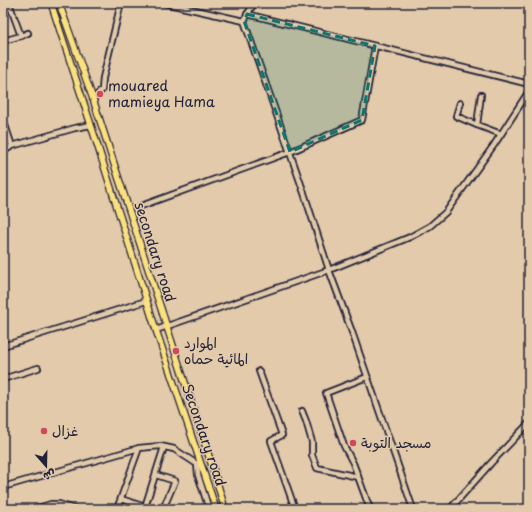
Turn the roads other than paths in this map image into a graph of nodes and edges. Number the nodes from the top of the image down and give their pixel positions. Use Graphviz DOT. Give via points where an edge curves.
graph roads {
  1 [pos="8,3"];
  2 [pos="51,3"];
  3 [pos="59,3"];
  4 [pos="121,3"];
  5 [pos="164,3"];
  6 [pos="255,3"];
  7 [pos="3,4"];
  8 [pos="247,14"];
  9 [pos="244,21"];
  10 [pos="28,33"];
  11 [pos="21,36"];
  12 [pos="3,42"];
  13 [pos="375,46"];
  14 [pos="529,84"];
  15 [pos="529,91"];
  16 [pos="482,95"];
  17 [pos="93,99"];
  18 [pos="460,103"];
  19 [pos="3,119"];
  20 [pos="91,125"];
  21 [pos="477,125"];
  22 [pos="501,134"];
  23 [pos="12,146"];
  24 [pos="3,152"];
  25 [pos="290,152"];
  26 [pos="141,206"];
  27 [pos="329,270"];
  28 [pos="146,301"];
  29 [pos="167,326"];
  30 [pos="156,330"];
  31 [pos="3,346"];
  32 [pos="38,368"];
  33 [pos="258,371"];
  34 [pos="368,377"];
  35 [pos="3,379"];
  36 [pos="302,411"];
  37 [pos="529,423"];
  38 [pos="164,447"];
  39 [pos="139,448"];
  40 [pos="196,464"];
  41 [pos="202,468"];
  42 [pos="156,475"];
  43 [pos="358,477"];
  44 [pos="3,487"];
  45 [pos="120,499"];
  46 [pos="146,507"];
  47 [pos="34,509"];
  48 [pos="75,509"];
  49 [pos="117,509"];
  50 [pos="151,509"];
  51 [pos="163,509"];
  52 [pos="209,509"];
  53 [pos="216,509"];
  54 [pos="225,509"];
  55 [pos="295,509"];
  56 [pos="370,509"];
  57 [pos="413,509"];
  58 [pos="450,509"];
  1 -- 7 [label="street"];
  1 -- 11 [label="street"];
  2 -- 20 [label="main road, Secondary road"];
  3 -- 17 [label="main road, secondary road"];
  4 -- 17 [label="street" via="102,90"];
  5 -- 9 [label="street"];
  6 -- 8 [label="street"];
  8 -- 9 [label="street"];
  8 -- 13 [label="street"];
  9 -- 25 [label="street"];
  10 -- 11 [label="street"];
  11 -- 12 [label="street"];
  13 -- 14 [label="street"];
  13 -- 25 [label="street" via="362,120"];
  15 -- 22 [label="street"];
  16 -- 21 [label="street"];
  17 -- 29 [label="main road, secondary road"];
  18 -- 21 [label="street" via="456,116"];
  19 -- 23 [label="street"];
  20 -- 23 [label="street"];
  20 -- 28 [label="main road, Secondary road"];
  21 -- 22 [label="street"];
  22 -- 27 [label="street" via="446,212 430,226 410,237"];
  23 -- 24 [label="street"];
  25 -- 26 [label="street"];
  25 -- 27 [label="street"];
  27 -- 29 [label="street"];
  27 -- 34 [label="street"];
  28 -- 30 [label="main road, Secondary road"];
  28 -- 31 [label="street"];
  29 -- 30 [label="street"];
  29 -- 54 [label="main road, secondary road"];
  30 -- 41 [label="main road, Secondary road"];
  32 -- 35 [label="street"];
  33 -- 55 [label="street" via="282,435 271,441"];
  34 -- 43 [label="street" via="326,394"];
  34 -- 57 [label="street"];
  36 -- 43 [label="street" via="317,468"];
  37 -- 58 [label="street"];
  38 -- 39 [label="street"];
  38 -- 40 [label="street" via="174,450"];
  38 -- 42 [label="street"];
  39 -- 44 [label="street"];
  39 -- 45 [label="street"];
  40 -- 41 [label="street"];
  40 -- 52 [label="street"];
  41 -- 53 [label="main road, Secondary road"];
  42 -- 46 [label="street"];
  42 -- 51 [label="street" via="175,481"];
  43 -- 56 [label="street"];
  45 -- 46 [label="street"];
  45 -- 49 [label="street"];
  46 -- 50 [label="street"];
  47 -- 48 [label="street" via="51,504"];
}
